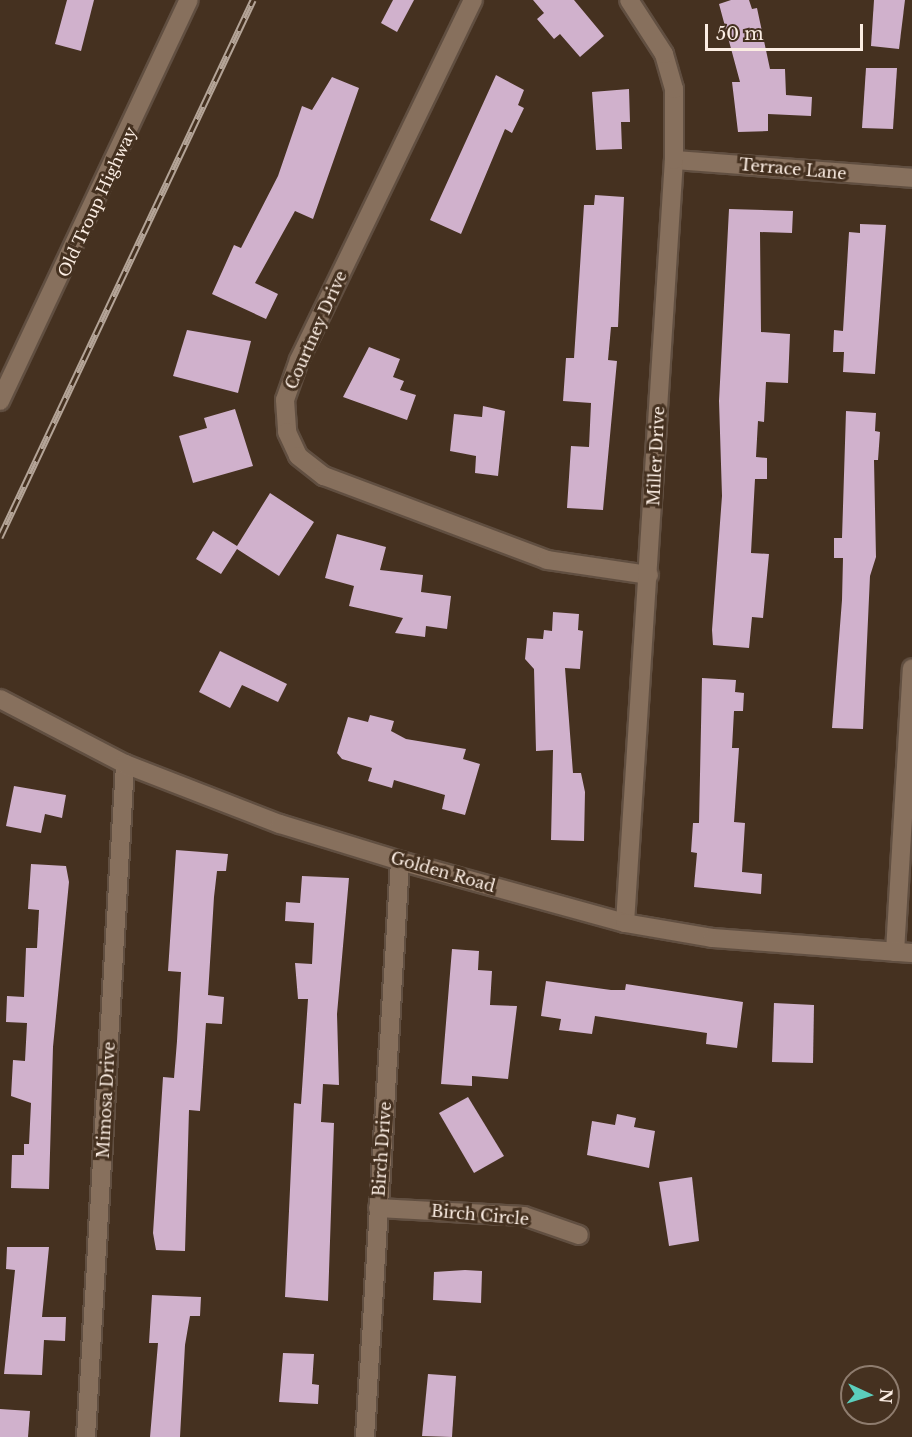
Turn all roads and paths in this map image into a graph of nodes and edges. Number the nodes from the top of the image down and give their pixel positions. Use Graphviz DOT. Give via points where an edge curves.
graph roads {
  1 [pos="189,0"];
  2 [pos="473,0"];
  3 [pos="629,0"];
  4 [pos="674,159"];
  5 [pos="912,178"];
  6 [pos="0,401"];
  7 [pos="649,575"];
  8 [pos="912,669"];
  9 [pos="0,699"];
  10 [pos="125,764"];
  11 [pos="400,861"];
  12 [pos="625,922"];
  13 [pos="904,952"];
  14 [pos="378,1208"];
  15 [pos="579,1234"];
  16 [pos="86,1437"];
  17 [pos="364,1437"];
  1 -- 6 [label="street, Old Troup Highway"];
  2 -- 7 [label="street, Courtney Drive" via="299,360 285,400 287,432 298,456 324,477 547,560"];
  3 -- 4 [label="street, Miller Drive" via="666,63 674,89"];
  4 -- 5 [label="street, Terrace Lane"];
  4 -- 7 [label="street, Miller Drive"];
  7 -- 12 [label="street, Miller Drive"];
  8 -- 13 [label="street"];
  9 -- 10 [label="street, Golden Road"];
  10 -- 11 [label="street, Golden Road" via="280,824"];
  10 -- 16 [label="street, Mimosa Drive"];
  11 -- 12 [label="street, Golden Road"];
  11 -- 14 [label="street, Birch Drive"];
  12 -- 13 [label="street, Golden Road" via="712,938"];
  14 -- 15 [label="street, Birch Circle" via="524,1216"];
  14 -- 17 [label="street, Birch Drive"];
}
